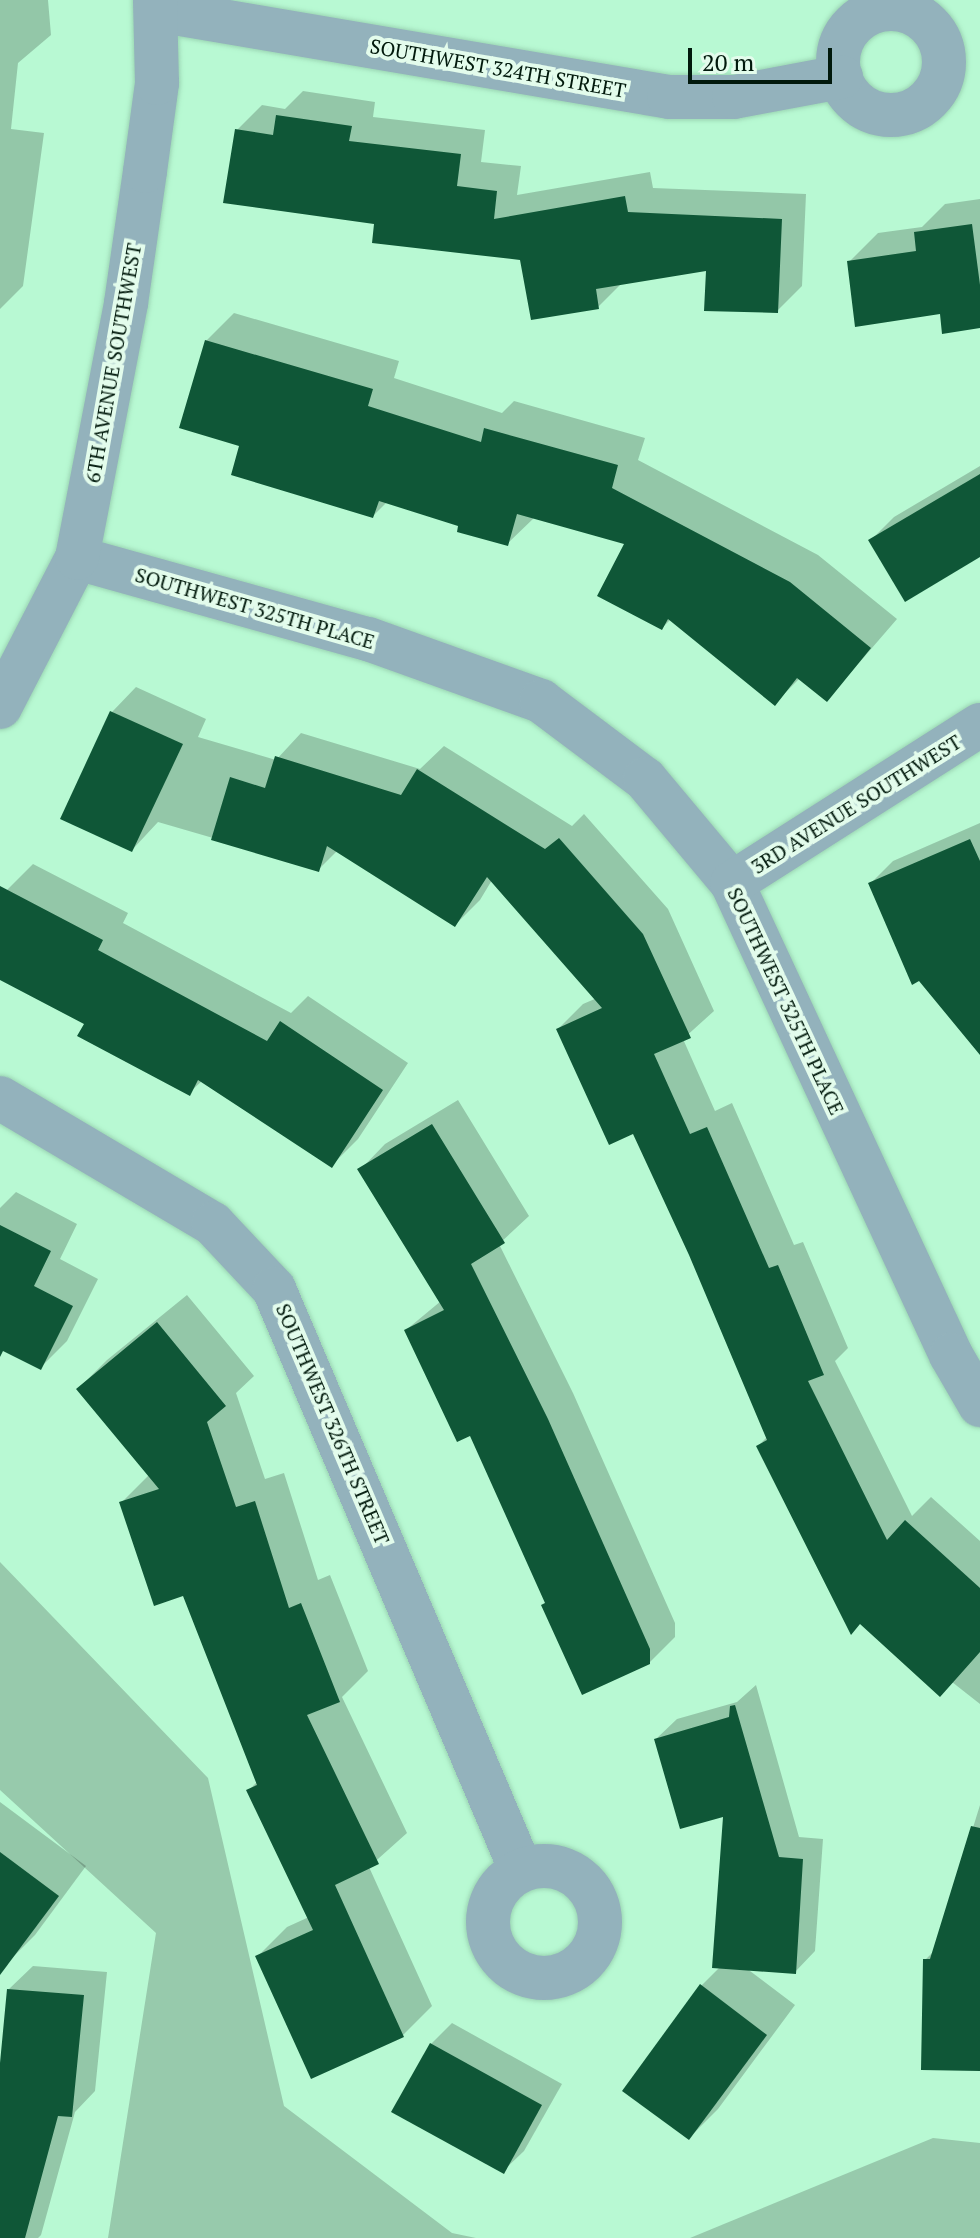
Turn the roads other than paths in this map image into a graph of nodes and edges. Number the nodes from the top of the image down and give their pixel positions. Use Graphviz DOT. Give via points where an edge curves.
graph roads {
  1 [pos="156,5"];
  2 [pos="841,77"];
  3 [pos="77,558"];
  4 [pos="0,707"];
  5 [pos="980,725"];
  6 [pos="732,883"];
  7 [pos="0,1098"];
  8 [pos="980,1405"];
  9 [pos="521,1870"];
  1 -- 2 [label="street, SOUTHWEST 324TH STREET" via="669,97 734,97"];
  1 -- 3 [label="street, 6TH AVENUE SOUTHWEST" via="157,83 128,288"];
  3 -- 4 [label="street, 6TH AVENUE SOUTHWEST"];
  3 -- 6 [label="street, SOUTHWEST 325TH PLACE" via="368,639 541,701 645,779"];
  5 -- 6 [label="street, 3RD AVENUE SOUTHWEST"];
  6 -- 8 [label="street, SOUTHWEST 325TH PLACE" via="951,1355"];
  7 -- 9 [label="street, SOUTHWEST 326TH STREET" via="213,1224 274,1289"];
}
